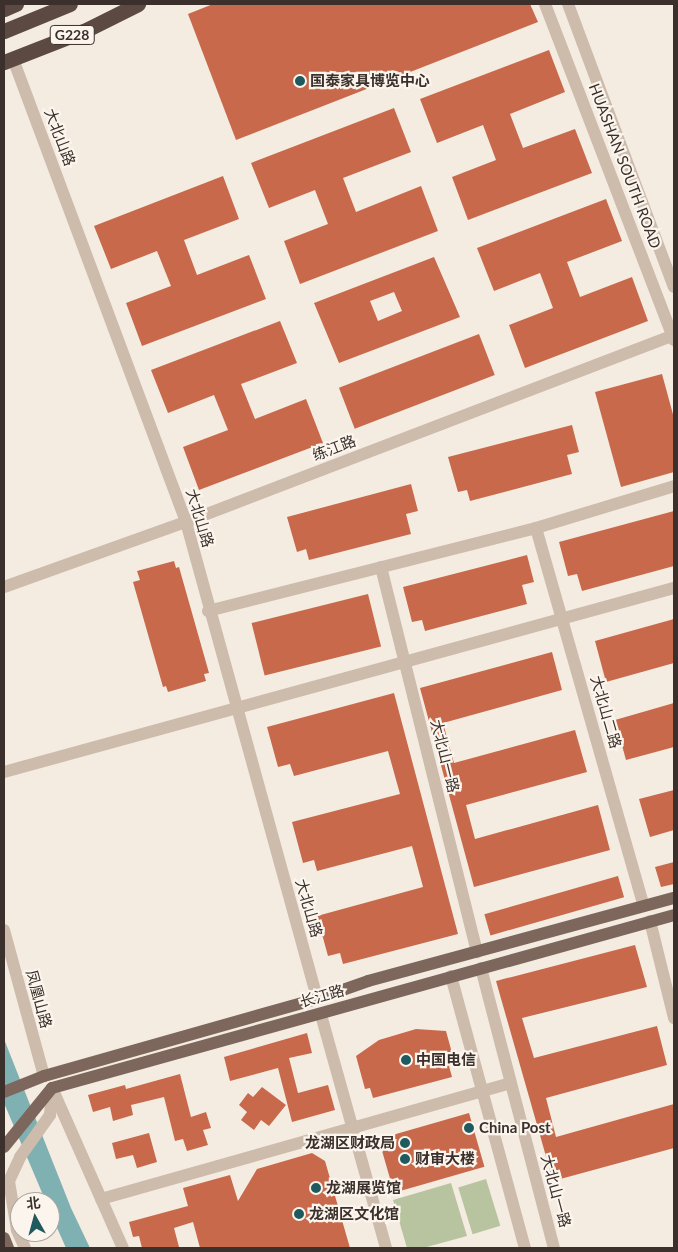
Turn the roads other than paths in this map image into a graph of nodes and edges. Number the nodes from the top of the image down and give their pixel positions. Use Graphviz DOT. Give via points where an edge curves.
graph roads {
  1 [pos="16,4"];
  2 [pos="70,4"];
  3 [pos="138,4"];
  4 [pos="546,4"];
  5 [pos="568,4"];
  6 [pos="4,9"];
  7 [pos="4,31"];
  8 [pos="8,60"];
  9 [pos="674,287"];
  10 [pos="674,337"];
  11 [pos="674,486"];
  12 [pos="186,522"];
  13 [pos="536,528"];
  14 [pos="382,567"];
  15 [pos="4,587"];
  16 [pos="674,588"];
  17 [pos="208,611"];
  18 [pos="562,620"];
  19 [pos="405,662"];
  20 [pos="235,708"];
  21 [pos="4,772"];
  22 [pos="674,898"];
  23 [pos="644,906"];
  24 [pos="674,915"];
  25 [pos="650,921"];
  26 [pos="4,930"];
  27 [pos="477,952"];
  28 [pos="480,968"];
  29 [pos="451,976"];
  30 [pos="317,999"];
  31 [pos="321,1015"];
  32 [pos="674,1018"];
  33 [pos="44,1076"];
  34 [pos="510,1083"];
  35 [pos="52,1088"];
  36 [pos="482,1091"];
  37 [pos="4,1092"];
  38 [pos="352,1126"];
  39 [pos="4,1147"];
  40 [pos="101,1199"];
  41 [pos="4,1238"];
  42 [pos="8,1248"];
  43 [pos="25,1248"];
  44 [pos="123,1248"];
  45 [pos="386,1248"];
  46 [pos="525,1248"];
  47 [pos="554,1248"];
  1 -- 6 [label="highway"];
  2 -- 7 [label="highway, G228"];
  3 -- 8 [label="highway, G228" via="88,29"];
  4 -- 10 [label="street, HUASHAN SOUTH ROAD"];
  5 -- 9 [label="street, HUASHAN SOUTH ROAD"];
  8 -- 12 [label="street, 大北山路"];
  10 -- 12 [label="street, 练江路"];
  11 -- 13 [label="street"];
  12 -- 15 [label="street, 练江路"];
  12 -- 17 [label="street, 大北山路"];
  13 -- 14 [label="street"];
  13 -- 18 [label="street, 大北山二路"];
  14 -- 17 [label="street"];
  14 -- 19 [label="street, 大北山一路"];
  16 -- 18 [label="street"];
  17 -- 20 [label="street, 大北山路"];
  18 -- 19 [label="street"];
  18 -- 23 [label="street, 大北山二路"];
  19 -- 20 [label="street"];
  19 -- 27 [label="street, 大北山一路"];
  20 -- 21 [label="street"];
  20 -- 30 [label="street, 大北山路"];
  22 -- 23 [label="main road, 长江路"];
  23 -- 27 [label="main road, 长江路"];
  24 -- 25 [label="main road, 长江路"];
  25 -- 28 [label="main road, 长江路"];
  25 -- 32 [label="street"];
  26 -- 33 [label="street, 凤凰山路"];
  27 -- 30 [label="main road, 长江路" via="368,981"];
  28 -- 29 [label="main road, 长江路"];
  28 -- 34 [label="street, 大北山一路"];
  29 -- 31 [label="main road, 长江路"];
  29 -- 36 [label="street"];
  30 -- 33 [label="main road, 长江路"];
  31 -- 35 [label="main road, 长江路"];
  31 -- 38 [label="street"];
  33 -- 37 [label="main road, 长江路"];
  34 -- 36 [label="street"];
  34 -- 47 [label="street, 大北山一路"];
  35 -- 39 [label="main road"];
  35 -- 40 [label="street"];
  35 -- 43 [label="street" via="50,1115 20,1157 9,1182 17,1230"];
  36 -- 38 [label="street"];
  36 -- 46 [label="street"];
  38 -- 40 [label="street"];
  38 -- 45 [label="street"];
  40 -- 44 [label="street"];
  41 -- 42 [label="main road"];
}
